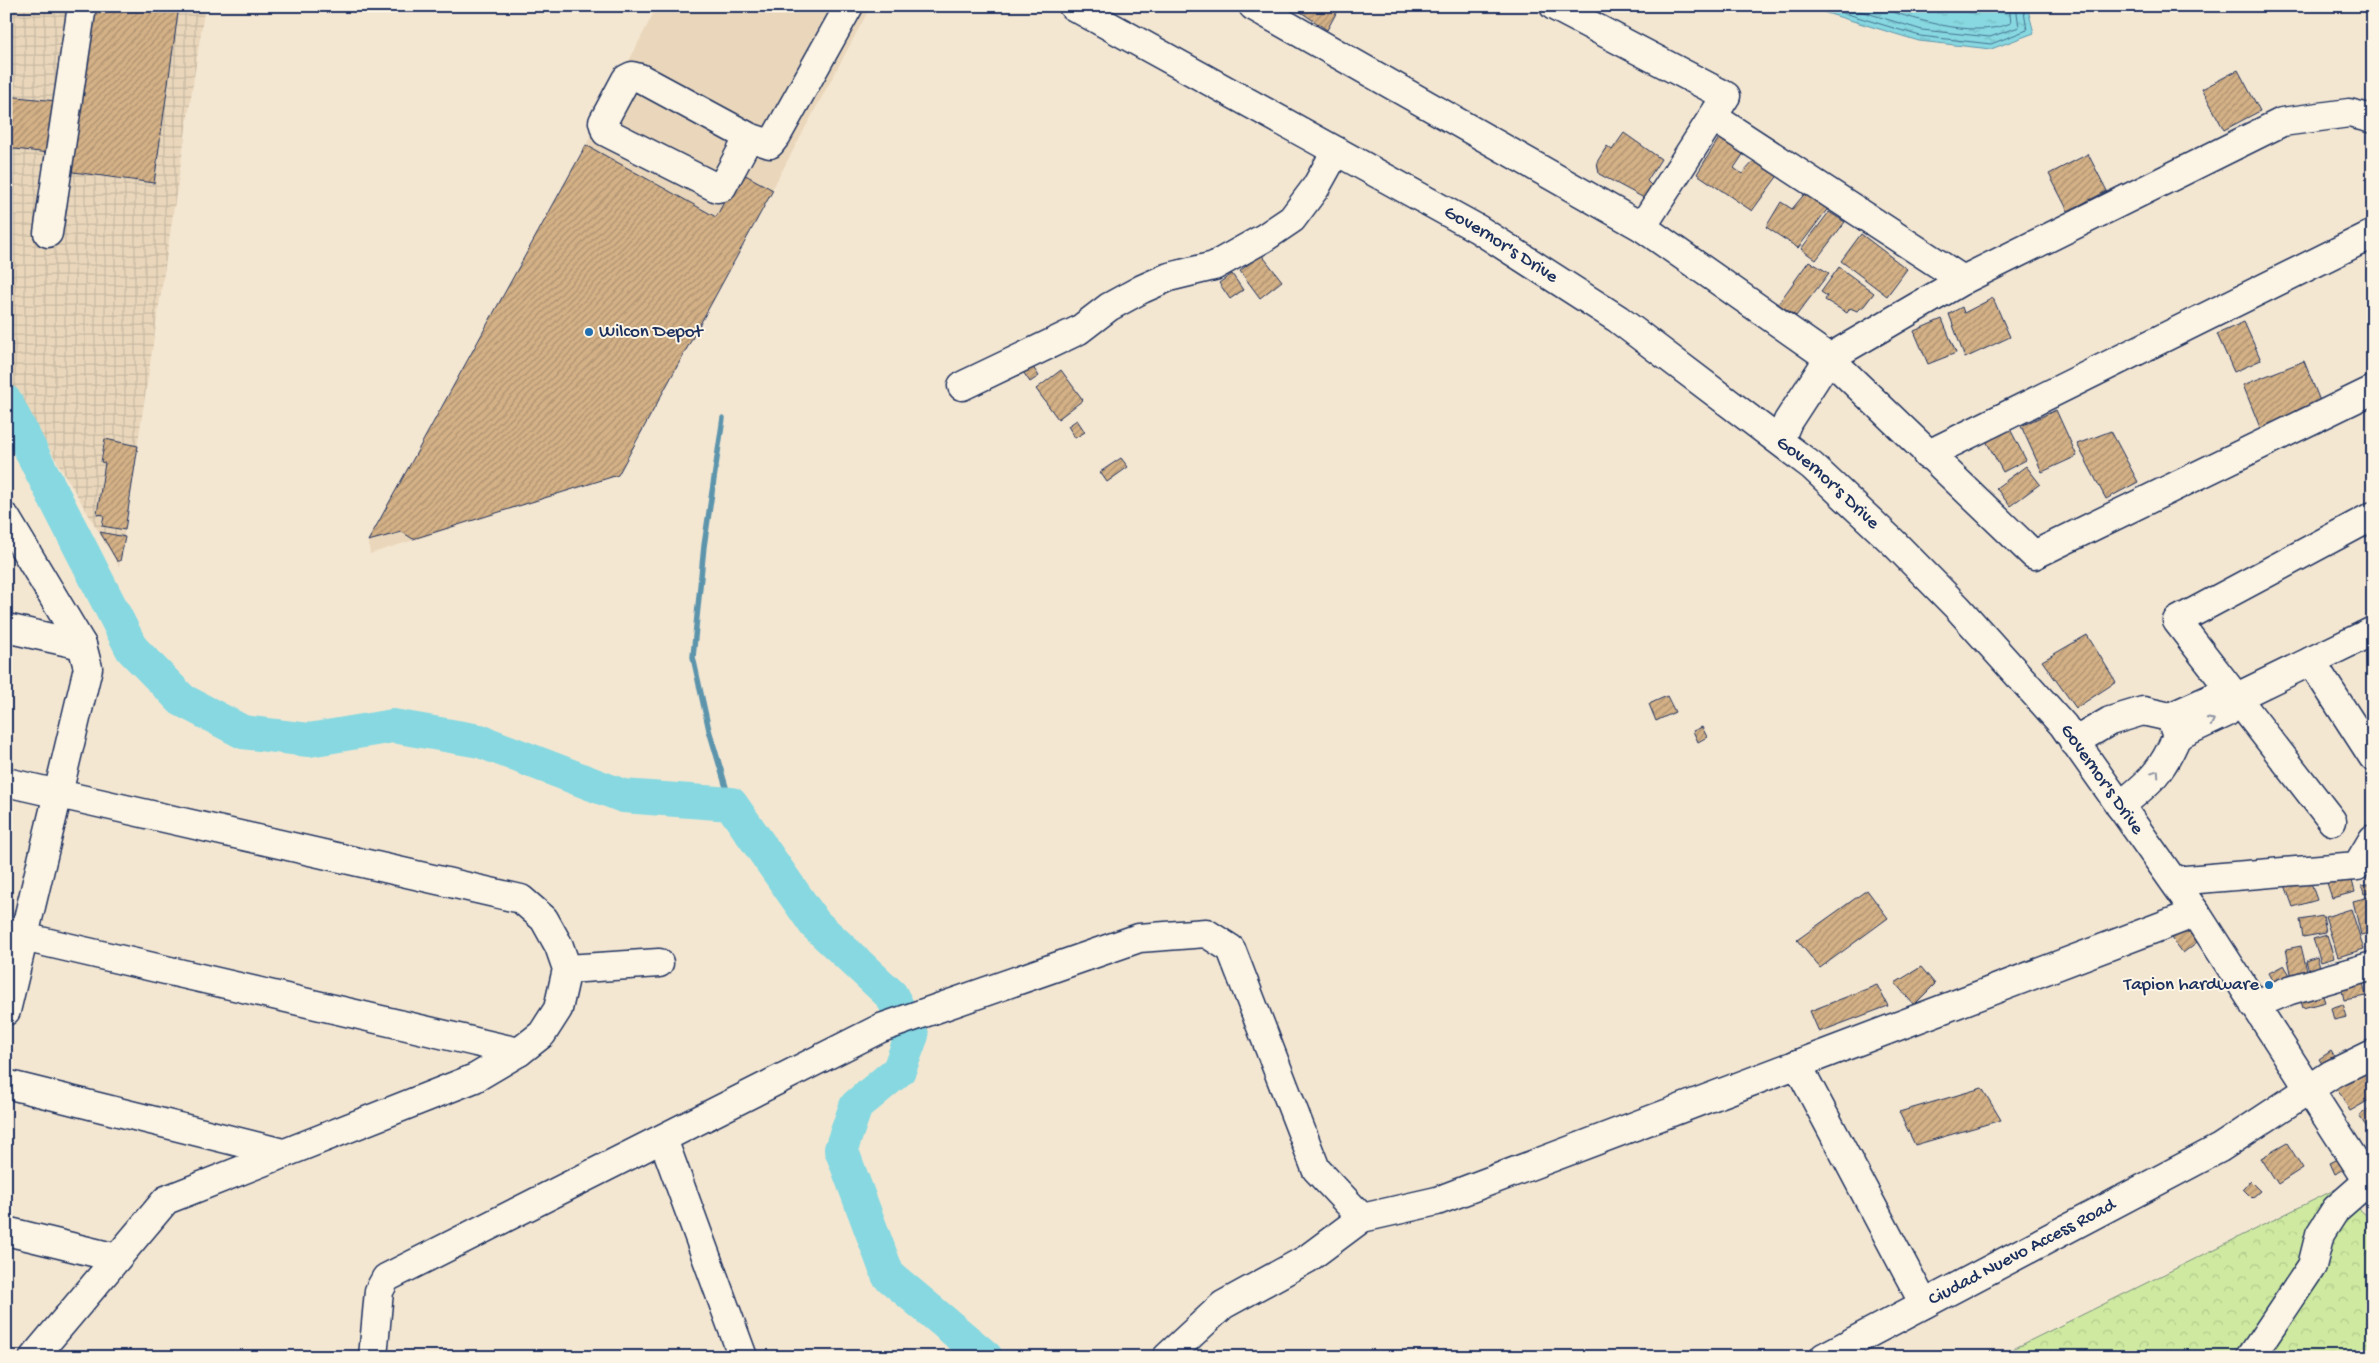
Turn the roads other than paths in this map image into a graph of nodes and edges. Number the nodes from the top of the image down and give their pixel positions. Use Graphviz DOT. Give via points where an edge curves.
graph roads {
  1 [pos="82,6"];
  2 [pos="850,6"];
  3 [pos="1073,6"];
  4 [pos="1254,6"];
  5 [pos="1554,6"];
  6 [pos="1713,117"];
  7 [pos="2373,118"];
  8 [pos="749,136"];
  9 [pos="1336,151"];
  10 [pos="1642,227"];
  11 [pos="48,233"];
  12 [pos="2373,234"];
  13 [pos="1963,280"];
  14 [pos="1829,358"];
  15 [pos="962,386"];
  16 [pos="2373,390"];
  17 [pos="1780,440"];
  18 [pos="1927,455"];
  19 [pos="2373,516"];
  20 [pos="6,518"];
  21 [pos="6,628"];
  22 [pos="2373,631"];
  23 [pos="82,645"];
  24 [pos="2311,661"];
  25 [pos="2237,697"];
  26 [pos="2173,727"];
  27 [pos="2074,742"];
  28 [pos="2373,757"];
  29 [pos="6,782"];
  30 [pos="58,794"];
  31 [pos="2120,806"];
  32 [pos="2332,821"];
  33 [pos="2373,839"];
  34 [pos="2174,881"];
  35 [pos="2196,912"];
  36 [pos="15,935"];
  37 [pos="660,963"];
  38 [pos="2373,966"];
  39 [pos="566,969"];
  40 [pos="2254,1005"];
  41 [pos="6,1011"];
  42 [pos="519,1052"];
  43 [pos="2373,1054"];
  44 [pos="1797,1064"];
  45 [pos="6,1084"];
  46 [pos="2314,1099"];
  47 [pos="663,1139"];
  48 [pos="283,1153"];
  49 [pos="2370,1185"];
  50 [pos="1362,1218"];
  51 [pos="6,1231"];
  52 [pos="117,1258"];
  53 [pos="1924,1304"];
  54 [pos="34,1357"];
  55 [pos="373,1357"];
  56 [pos="743,1357"];
  57 [pos="1167,1357"];
  58 [pos="1824,1357"];
  59 [pos="2251,1357"];
  1 -- 11 [label="street"];
  2 -- 8 [label="street" via="777,135 770,144"];
  3 -- 9 [label="street, Governor's Drive"];
  4 -- 10 [label="street"];
  5 -- 6 [label="street" via="1726,96"];
  6 -- 10 [label="street"];
  6 -- 13 [label="street"];
  7 -- 13 [label="street" via="2349,112 2282,122"];
  8 -- 8 [label="street" via="632,76 626,79 603,122 606,132 717,188 722,187"];
  9 -- 15 [label="street" via="1316,187 1292,219 1264,238 1214,266 1169,277 1142,288 1108,307 1079,330"];
  9 -- 17 [label="street, Governor's Drive" via="1478,229 1618,319"];
  10 -- 14 [label="street"];
  12 -- 18 [label="street"];
  13 -- 14 [label="street"];
  14 -- 17 [label="street" via="1788,421"];
  14 -- 18 [label="street"];
  16 -- 18 [label="street" via="2034,555"];
  17 -- 27 [label="street, Governor's Drive" via="1812,466 1913,563 2050,710"];
  19 -- 25 [label="street" via="2177,621"];
  20 -- 23 [label="street"];
  21 -- 23 [label="street"];
  22 -- 24 [label="street"];
  23 -- 30 [label="street" via="88,668"];
  24 -- 25 [label="street"];
  24 -- 28 [label="street"];
  25 -- 26 [label="street" via="2226,713"];
  25 -- 32 [label="street"];
  26 -- 27 [label="street" via="2143,711 2110,721"];
  31 -- 26 [label="street, one-way" via="2153,780 2170,753"];
  27 -- 31 [label="street, Governor's Drive"];
  29 -- 30 [label="street"];
  30 -- 36 [label="street"];
  30 -- 39 [label="street" via="522,899 544,919 559,946"];
  31 -- 34 [label="street, Governor's Drive"];
  33 -- 34 [label="street" via="2357,866"];
  34 -- 35 [label="street, Governor's Drive"];
  35 -- 40 [label="street, Governor's Drive"];
  35 -- 44 [label="street"];
  36 -- 41 [label="street"];
  36 -- 42 [label="street"];
  37 -- 39 [label="street"];
  38 -- 40 [label="street" via="2290,990"];
  39 -- 42 [label="street" via="558,1009 542,1034"];
  40 -- 46 [label="street, Governor's Drive"];
  42 -- 48 [label="street" via="475,1078"];
  43 -- 46 [label="street, Ciudad Nuevo Access Road" via="2352,1063"];
  44 -- 50 [label="street" via="1437,1201"];
  44 -- 53 [label="street"];
  45 -- 48 [label="street"];
  46 -- 49 [label="street, Governor's Drive"];
  46 -- 53 [label="street, Ciudad Nuevo Access Road"];
  47 -- 50 [label="street" via="881,1028 1139,938 1206,934 1231,949 1316,1169"];
  47 -- 55 [label="street" via="386,1278 379,1291"];
  47 -- 56 [label="street"];
  48 -- 52 [label="street" via="166,1200"];
  49 -- 59 [label="street" via="2336,1208 2320,1234 2312,1266"];
  50 -- 57 [label="street" via="1307,1259 1223,1305"];
  51 -- 52 [label="street"];
  52 -- 54 [label="street"];
  53 -- 58 [label="street, Ciudad Nuevo Access Road"];
}
